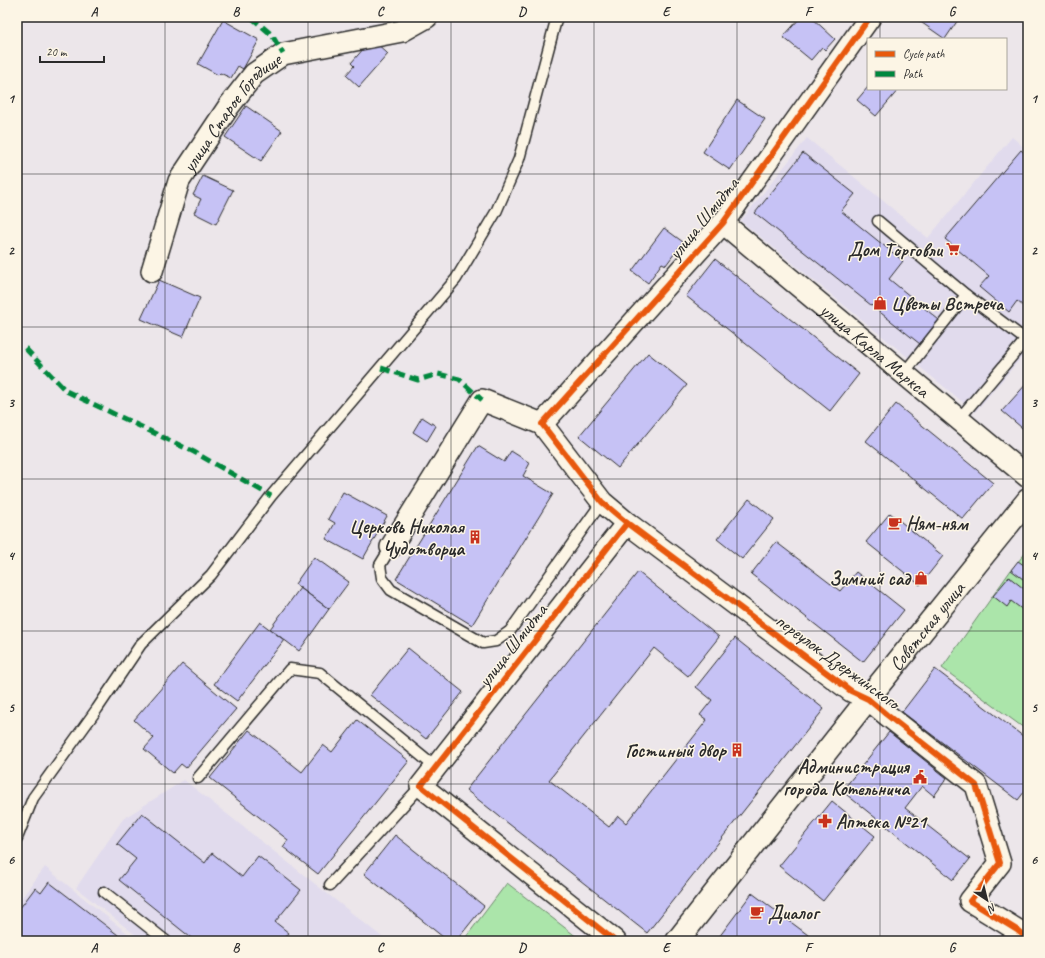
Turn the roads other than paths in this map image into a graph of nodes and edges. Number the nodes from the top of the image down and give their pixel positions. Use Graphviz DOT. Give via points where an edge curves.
graph roads {
  1 [pos="428,17"];
  2 [pos="557,17"];
  3 [pos="870,17"];
  4 [pos="878,222"];
  5 [pos="723,223"];
  6 [pos="152,271"];
  7 [pos="966,294"];
  8 [pos="1027,338"];
  9 [pos="904,373"];
  10 [pos="959,419"];
  11 [pos="542,424"];
  12 [pos="1028,476"];
  13 [pos="1028,500"];
  14 [pos="602,502"];
  15 [pos="627,523"];
  16 [pos="390,547"];
  17 [pos="868,699"];
  18 [pos="435,768"];
  19 [pos="198,778"];
  20 [pos="421,786"];
  21 [pos="17,838"];
  22 [pos="330,886"];
  23 [pos="104,892"];
  24 [pos="1028,939"];
  25 [pos="166,941"];
  26 [pos="615,941"];
  27 [pos="677,941"];
  1 -- 6 [label="street, улица Старое Городище" via="402,31 283,54 254,74 229,106 179,181"];
  2 -- 21 [label="lane" via="519,160 496,212 456,279 271,496 211,575 141,644 33,798"];
  3 -- 5 [label="street, улица Шмидта"];
  4 -- 7 [label="lane"];
  5 -- 9 [label="street, улица Карла Маркса"];
  5 -- 11 [label="street, улица Шмидта"];
  7 -- 8 [label="lane"];
  7 -- 9 [label="lane"];
  8 -- 10 [label="lane"];
  9 -- 10 [label="street, улица Карла Маркса"];
  10 -- 12 [label="street, улица Карла Маркса"];
  11 -- 14 [label="street, переулок Дзержинского"];
  11 -- 16 [label="street" via="482,400"];
  13 -- 17 [label="main road, Советская улица"];
  14 -- 15 [label="street, переулок Дзержинского"];
  14 -- 16 [label="lane" via="510,631 496,641 483,643 391,590 382,578 380,565"];
  15 -- 17 [label="street, переулок Дзержинского" via="851,691"];
  15 -- 18 [label="street, улица Шмидта"];
  17 -- 24 [label="street, переулок Дзержинского" via="976,785 1000,863 970,901"];
  17 -- 27 [label="main road, Советская улица"];
  18 -- 19 [label="lane" via="320,673 290,669"];
  18 -- 20 [label="street, улица Шмидта"];
  20 -- 22 [label="lane"];
  20 -- 26 [label="street"];
  23 -- 25 [label="lane"];
}
